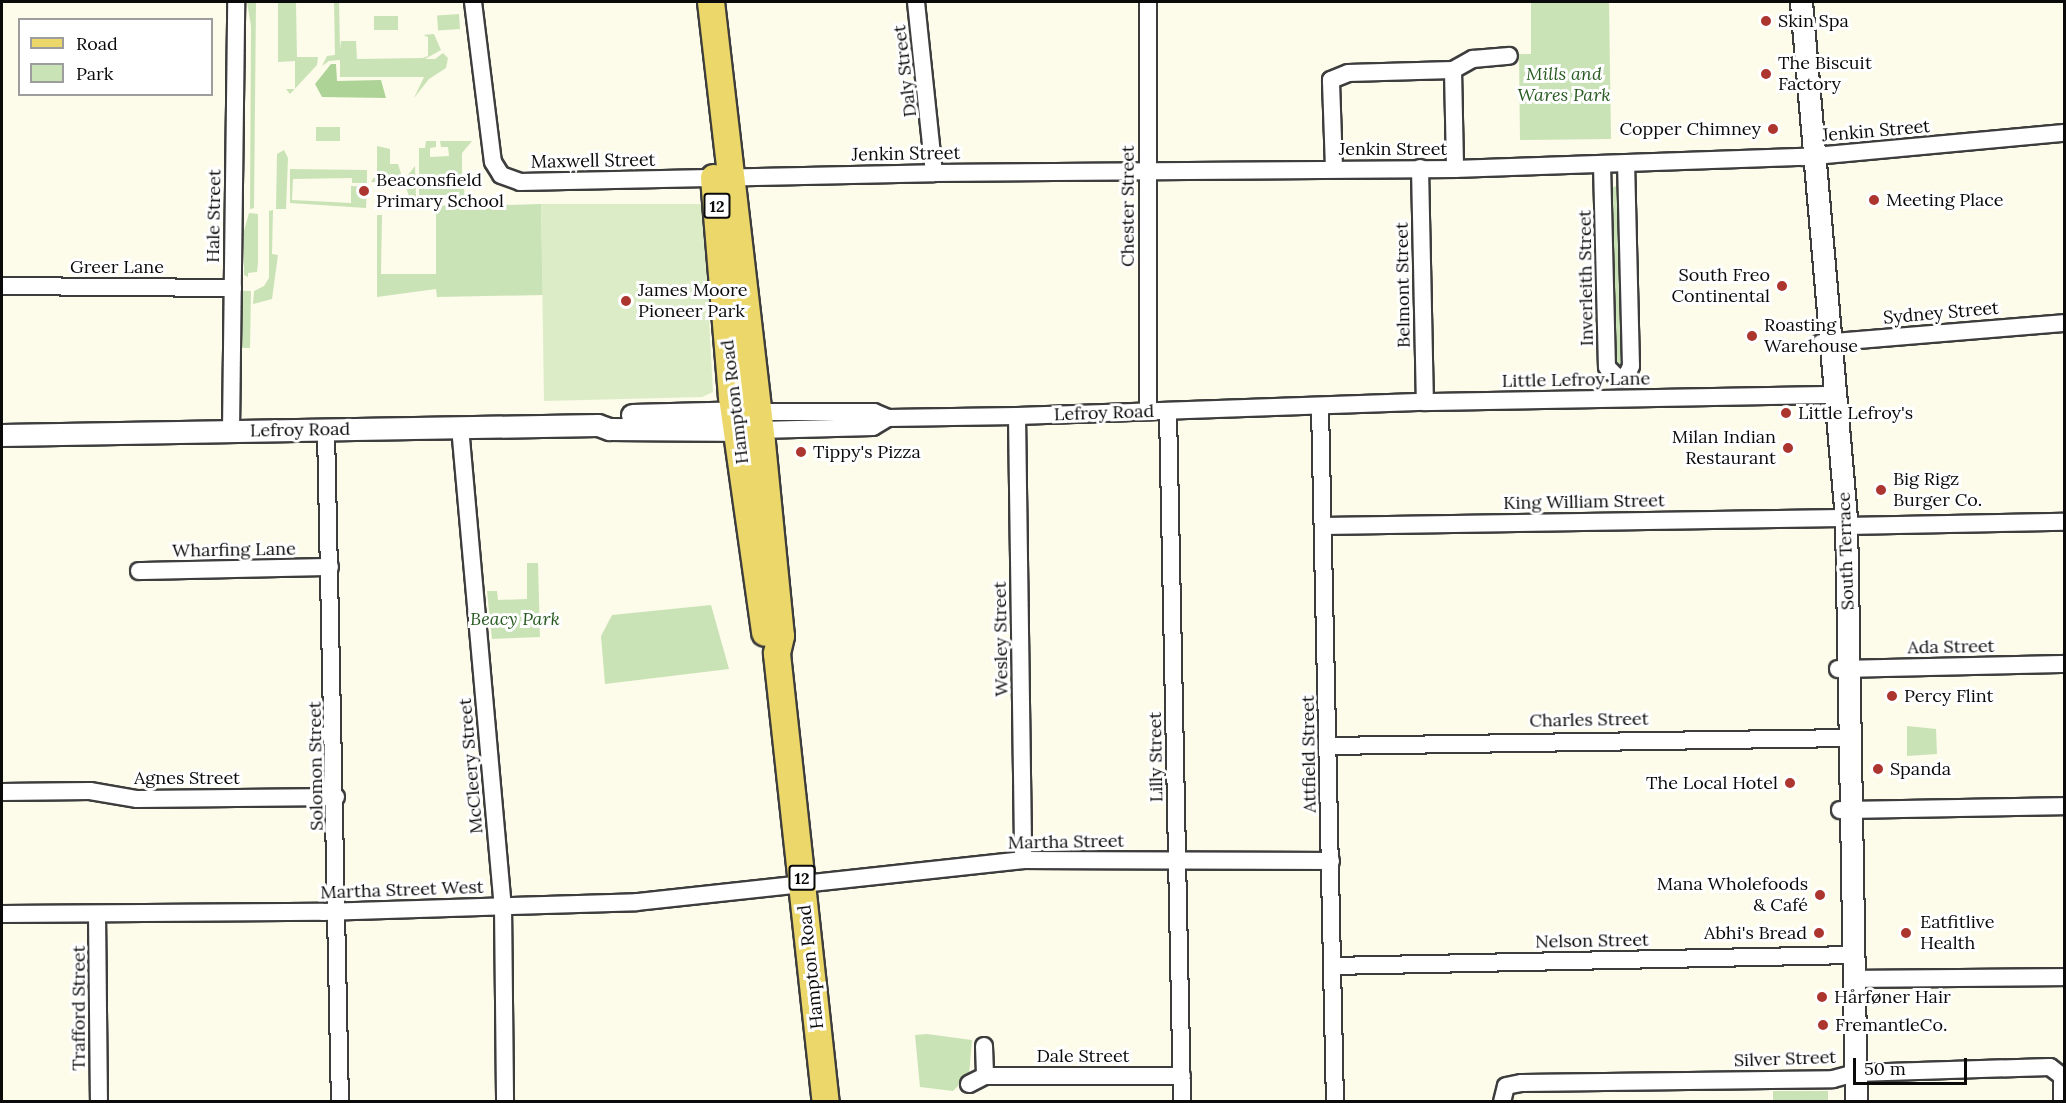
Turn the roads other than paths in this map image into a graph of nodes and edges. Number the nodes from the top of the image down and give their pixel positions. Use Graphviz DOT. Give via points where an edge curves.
graph roads {
  1 [pos="236,2"];
  2 [pos="473,2"];
  3 [pos="696,2"];
  4 [pos="711,2"];
  5 [pos="916,2"];
  6 [pos="1148,2"];
  7 [pos="1790,2"];
  8 [pos="1801,2"];
  9 [pos="1509,56"];
  10 [pos="1454,70"];
  11 [pos="2064,134"];
  12 [pos="1810,156"];
  13 [pos="1626,163"];
  14 [pos="1602,164"];
  15 [pos="1334,168"];
  16 [pos="1420,168"];
  17 [pos="1455,169"];
  18 [pos="1147,171"];
  19 [pos="934,172"];
  20 [pos="722,179"];
  21 [pos="2,285"];
  22 [pos="233,288"];
  23 [pos="2064,323"];
  24 [pos="1824,343"];
  25 [pos="1829,395"];
  26 [pos="1425,402"];
  27 [pos="1320,406"];
  28 [pos="1148,411"];
  29 [pos="1168,411"];
  30 [pos="1017,416"];
  31 [pos="747,421"];
  32 [pos="460,427"];
  33 [pos="326,430"];
  34 [pos="231,431"];
  35 [pos="2,435"];
  36 [pos="1842,521"];
  37 [pos="2064,522"];
  38 [pos="1323,526"];
  39 [pos="330,567"];
  40 [pos="139,571"];
  41 [pos="2064,664"];
  42 [pos="1844,669"];
  43 [pos="1845,738"];
  44 [pos="1328,746"];
  45 [pos="2,792"];
  46 [pos="336,797"];
  47 [pos="2064,806"];
  48 [pos="1845,810"];
  49 [pos="1023,860"];
  50 [pos="1176,861"];
  51 [pos="1331,861"];
  52 [pos="803,884"];
  53 [pos="503,905"];
  54 [pos="337,910"];
  55 [pos="2,914"];
  56 [pos="97,914"];
  57 [pos="1847,955"];
  58 [pos="1332,966"];
  59 [pos="2064,977"];
  60 [pos="1854,979"];
  61 [pos="984,1046"];
  62 [pos="1850,1075"];
  63 [pos="985,1076"];
  64 [pos="1182,1076"];
  65 [pos="969,1084"];
  66 [pos="2062,1093"];
  67 [pos="1502,1099"];
  68 [pos="99,1101"];
  69 [pos="340,1101"];
  70 [pos="505,1101"];
  71 [pos="826,1101"];
  72 [pos="1182,1101"];
  73 [pos="1335,1101"];
  74 [pos="1844,1101"];
  75 [pos="1856,1101"];
  1 -- 22 [label="street, Hale Street"];
  2 -- 20 [label="street, Maxwell Street" via="491,154 501,175 520,182"];
  3 -- 20 [label="main road, Hampton Road / 12"];
  4 -- 20 [label="main road, Hampton Road / 12"];
  5 -- 19 [label="street, Daly Street"];
  6 -- 18 [label="street, Chester Street"];
  7 -- 12 [label="street, South Terrace"];
  8 -- 12 [label="street, South Terrace"];
  9 -- 10 [label="street" via="1473,59"];
  10 -- 15 [label="street" via="1348,73 1331,80"];
  10 -- 17 [label="street"];
  11 -- 12 [label="street, Jenkin Street"];
  12 -- 13 [label="street, Jenkin Street"];
  12 -- 24 [label="street, South Terrace"];
  13 -- 14 [label="street, Jenkin Street"];
  13 -- 14 [label="street, Inverleith Street" via="1631,366 1627,375 1618,378 1607,367"];
  14 -- 17 [label="street, Jenkin Street"];
  15 -- 16 [label="street, Jenkin Street"];
  15 -- 18 [label="street, Jenkin Street"];
  16 -- 17 [label="street, Jenkin Street"];
  16 -- 26 [label="street, Belmont Street"];
  18 -- 19 [label="street, Jenkin Street"];
  18 -- 28 [label="street, Chester Street"];
  19 -- 20 [label="street, Jenkin Street"];
  20 -- 31 [label="main road, Hampton Road / 12"];
  21 -- 22 [label="street, Greer Lane"];
  22 -- 34 [label="street, Hale Street"];
  23 -- 24 [label="street, Sydney Street"];
  24 -- 25 [label="street, South Terrace"];
  25 -- 26 [label="street, Little Lefroy Lane"];
  25 -- 36 [label="street, South Terrace"];
  26 -- 27 [label="street, Little Lefroy Lane"];
  27 -- 29 [label="street, Lefroy Road"];
  27 -- 38 [label="street, Attfield Street"];
  28 -- 29 [label="street, Lefroy Road"];
  28 -- 30 [label="street, Lefroy Road"];
  29 -- 50 [label="street, Lilly Street"];
  30 -- 31 [label="street, Lefroy Road" via="888,418 874,412"];
  30 -- 49 [label="street, Wesley Street"];
  31 -- 32 [label="street, Lefroy Road" via="630,415 608,418 598,424"];
  31 -- 52 [label="main road, Hampton Road / 12" via="763,627 777,654"];
  32 -- 33 [label="street, Lefroy Road"];
  32 -- 53 [label="street, McCleery Street"];
  33 -- 34 [label="street, Lefroy Road"];
  33 -- 39 [label="street, Solomon Street"];
  34 -- 35 [label="street, Lefroy Road"];
  36 -- 37 [label="street, King William Street"];
  36 -- 38 [label="street, King William Street"];
  36 -- 42 [label="street, South Terrace"];
  38 -- 44 [label="street, Attfield Street"];
  39 -- 40 [label="street, Wharfing Lane"];
  39 -- 46 [label="street, Solomon Street"];
  41 -- 42 [label="street, Ada Street"];
  42 -- 43 [label="street, South Terrace"];
  43 -- 44 [label="street, Charles Street"];
  43 -- 48 [label="street, South Terrace"];
  44 -- 51 [label="street, Attfield Street"];
  45 -- 46 [label="street, Agnes Street" via="90,791 137,799"];
  46 -- 54 [label="street, Solomon Street"];
  47 -- 48 [label="street"];
  48 -- 57 [label="street, South Terrace"];
  49 -- 50 [label="street, Martha Street"];
  49 -- 52 [label="street, Martha Street"];
  50 -- 51 [label="street, Martha Street"];
  50 -- 64 [label="street, Lilly Street"];
  51 -- 58 [label="street, Attfield Street"];
  52 -- 53 [label="street, Martha Street West" via="637,902"];
  52 -- 71 [label="main road, Hampton Road / 12"];
  53 -- 54 [label="street, Martha Street West"];
  53 -- 70 [label="street, McCleery Street"];
  54 -- 56 [label="street, Martha Street West"];
  54 -- 69 [label="street, Solomon Street"];
  55 -- 56 [label="street, Martha Street West"];
  56 -- 68 [label="street, Trafford Street"];
  57 -- 58 [label="street, Nelson Street"];
  57 -- 60 [label="street, South Terrace"];
  57 -- 62 [label="street, South Terrace"];
  58 -- 73 [label="street, Attfield Street"];
  59 -- 60 [label="street"];
  60 -- 62 [label="street, South Terrace"];
  61 -- 63 [label="street"];
  62 -- 66 [label="street, Silver Street" via="2052,1067 2061,1073"];
  62 -- 67 [label="street, Silver Street" via="1522,1083 1506,1086"];
  62 -- 74 [label="street, South Terrace"];
  62 -- 75 [label="street, South Terrace"];
  63 -- 64 [label="street, Dale Street"];
  63 -- 65 [label="street, Dale Street"];
  64 -- 72 [label="street, Lilly Street"];
}
